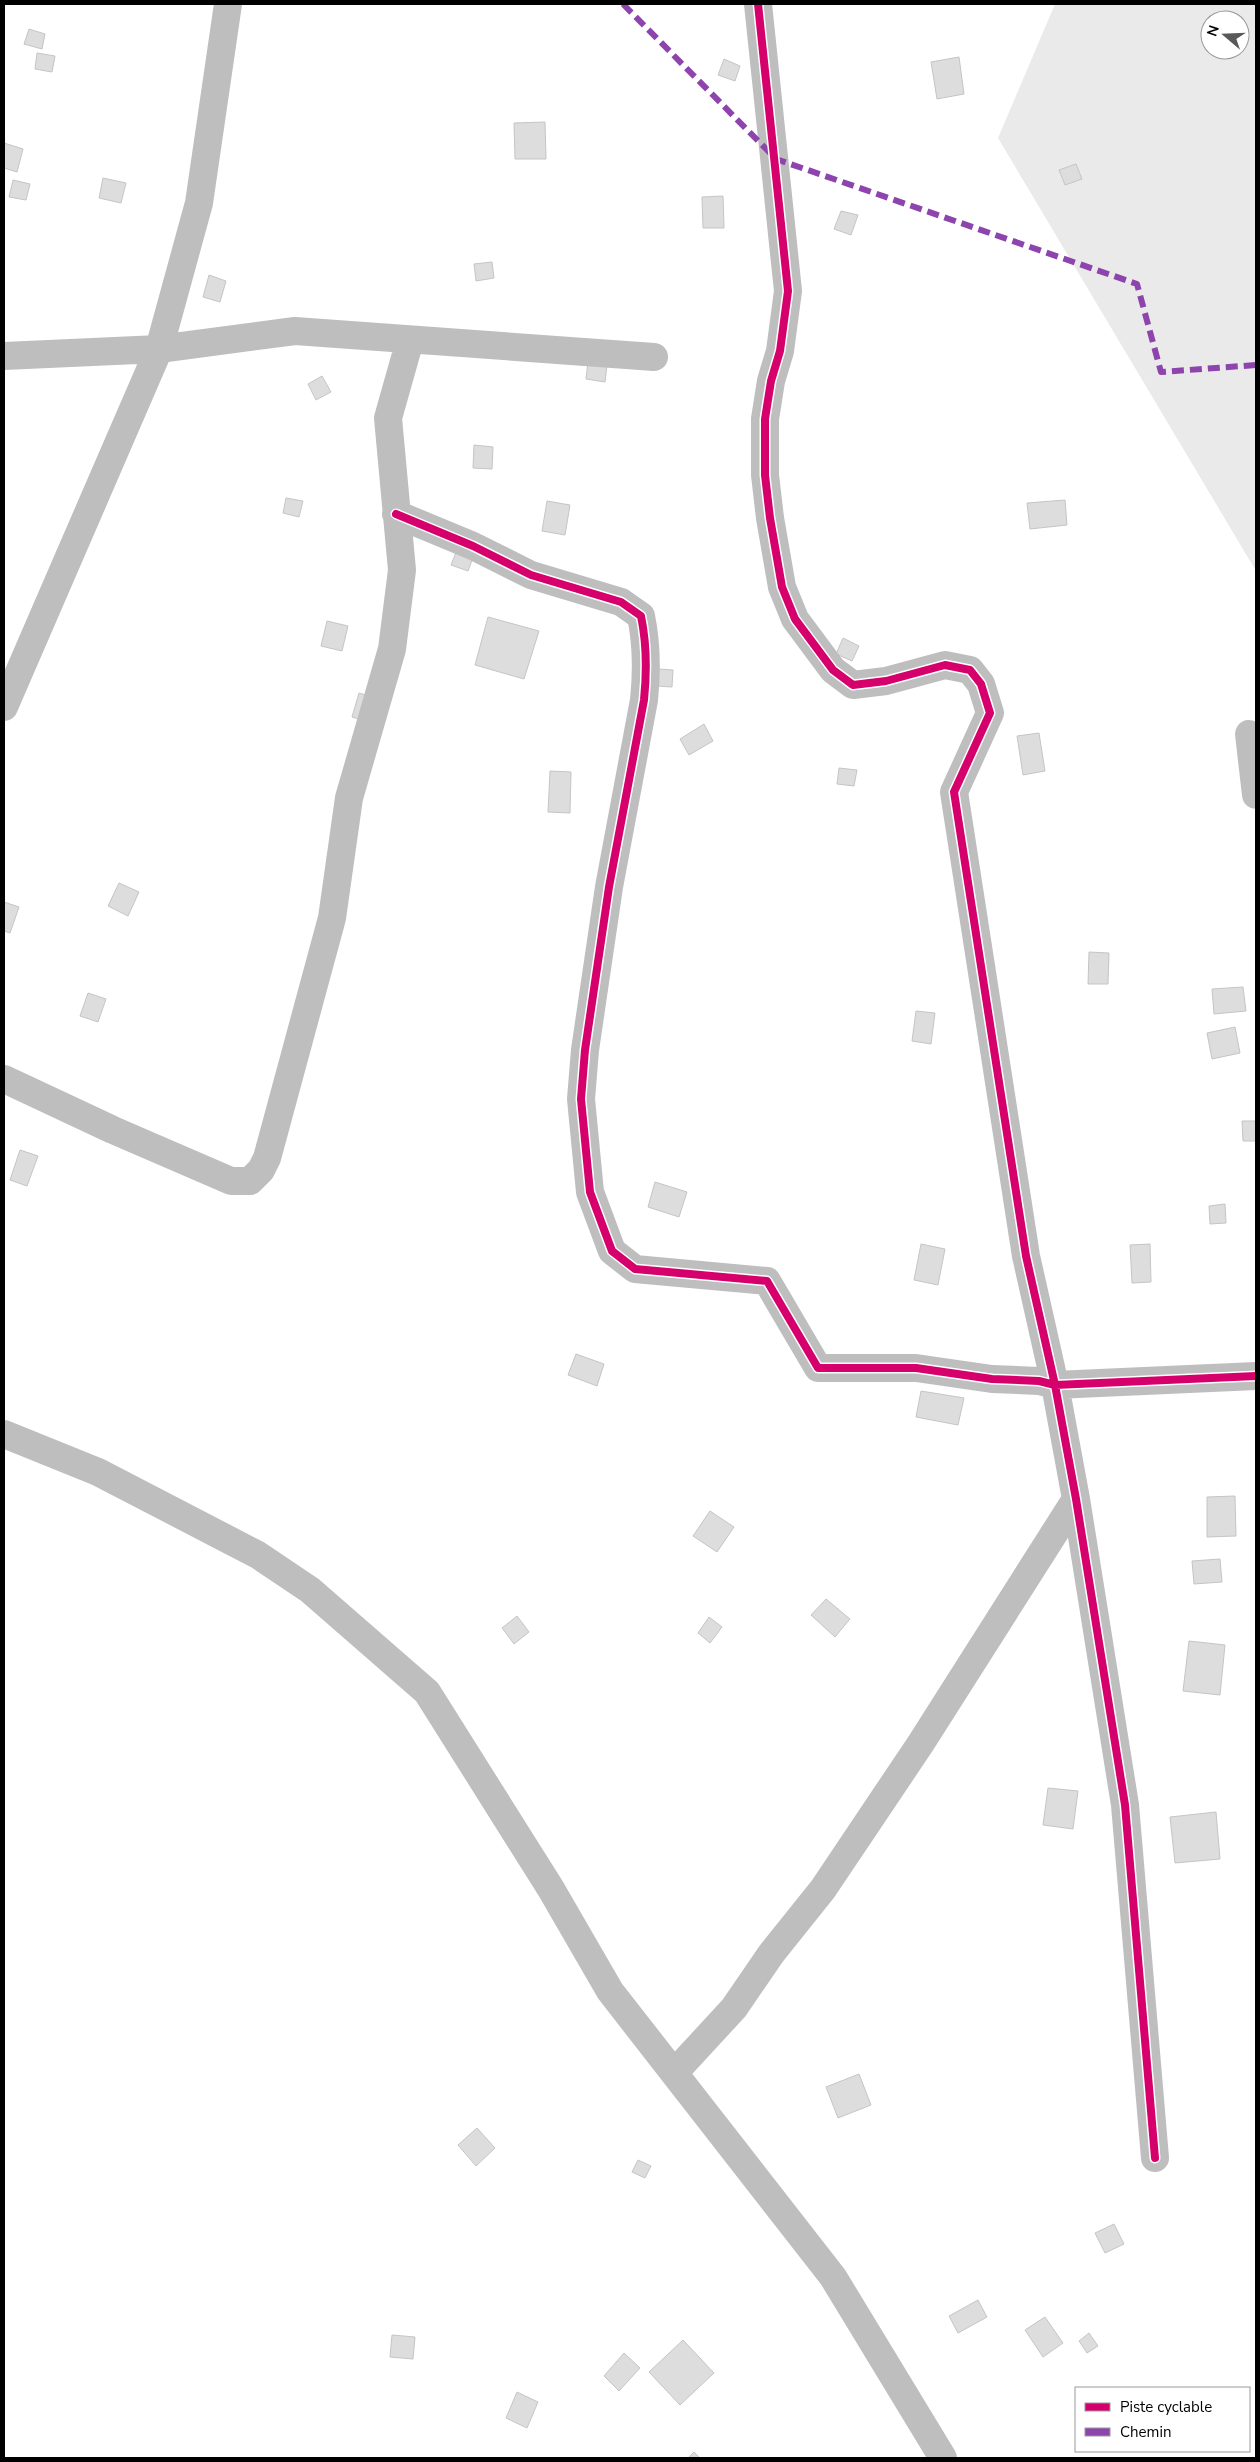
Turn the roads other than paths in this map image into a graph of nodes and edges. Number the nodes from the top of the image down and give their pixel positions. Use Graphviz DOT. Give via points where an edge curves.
graph roads {
  1 [pos="228,4"];
  2 [pos="758,4"];
  3 [pos="410,340"];
  4 [pos="159,349"];
  5 [pos="4,356"];
  6 [pos="654,357"];
  7 [pos="396,514"];
  8 [pos="4,707"];
  9 [pos="1249,734"];
  10 [pos="1256,795"];
  11 [pos="4,1079"];
  12 [pos="1256,1376"];
  13 [pos="1055,1385"];
  14 [pos="4,1434"];
  15 [pos="1076,1499"];
  16 [pos="675,2072"];
  17 [pos="1155,2158"];
  18 [pos="943,2458"];
  1 -- 4 [label="street" via="199,203"];
  2 -- 13 [label="street" via="788,291 780,351 765,419 765,475 782,587 796,619 833,670 854,685 886,681 945,665 970,670 981,684 990,713 954,792 1026,1256"];
  3 -- 4 [label="street" via="295,332"];
  3 -- 6 [label="street"];
  3 -- 7 [label="street" via="388,418"];
  4 -- 5 [label="street"];
  4 -- 8 [label="street"];
  7 -- 11 [label="street" via="402,570 392,650 349,798 332,918 278,1121 261,1170 250,1181 231,1181"];
  7 -- 13 [label="street" via="473,546 531,575 621,602 641,616 647,669 644,700 609,887 581,1099 590,1192 612,1251 635,1269 767,1282 818,1368 916,1368 992,1380 1039,1381"];
  9 -- 10 [label="street"];
  12 -- 13 [label="street"];
  13 -- 15 [label="street"];
  14 -- 16 [label="street" via="98,1472 258,1555 310,1590 427,1692 551,1888 610,1991"];
  15 -- 16 [label="street" via="921,1743 823,1889 771,1954 734,2008"];
  15 -- 17 [label="street" via="1125,1805"];
  16 -- 18 [label="street" via="832,2277"];
}
